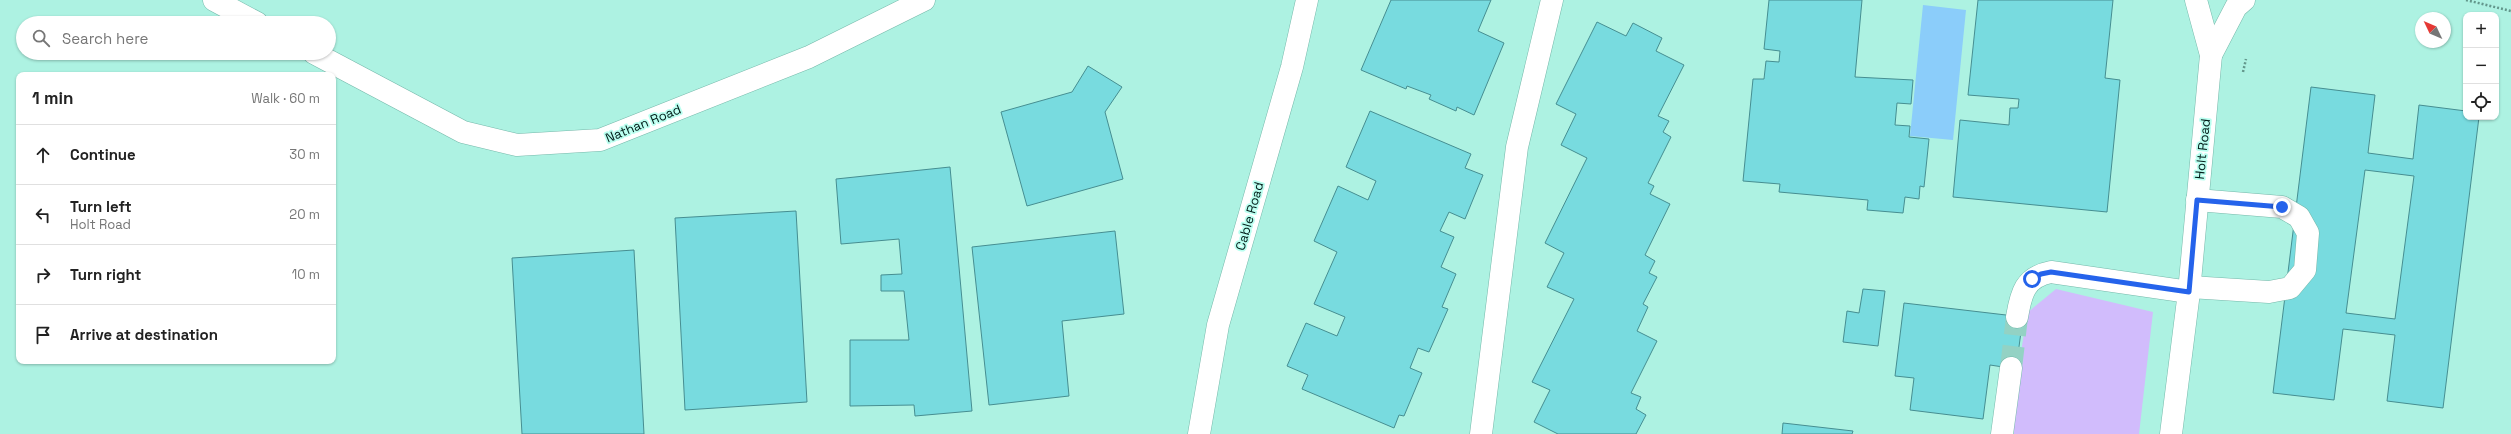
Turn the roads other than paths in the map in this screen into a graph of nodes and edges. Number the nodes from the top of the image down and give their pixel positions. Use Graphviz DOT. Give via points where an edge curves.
graph roads {
  1 [pos="214,0"];
  2 [pos="924,0"];
  3 [pos="1307,0"];
  4 [pos="1552,0"];
  5 [pos="2196,0"];
  6 [pos="2244,0"];
  7 [pos="244,16"];
  8 [pos="2211,55"];
  9 [pos="327,60"];
  10 [pos="2197,200"];
  11 [pos="2190,290"];
  12 [pos="2017,317"];
  13 [pos="2011,368"];
  14 [pos="1199,434"];
  15 [pos="1480,434"];
  16 [pos="2002,434"];
  17 [pos="2171,434"];
  1 -- 7 [label="street"];
  2 -- 9 [label="street, Nathan Road" via="809,57 600,140 518,145 463,132"];
  3 -- 14 [label="street, Cable Road" via="1292,67 1218,325"];
  4 -- 15 [label="street" via="1517,147"];
  5 -- 8 [label="street, Holt Road"];
  6 -- 8 [label="street, Holt Road" via="2236,7"];
  8 -- 10 [label="street, Holt Road"];
  10 -- 11 [label="street, Holt Road"];
  10 -- 11 [label="street" via="2282,207 2299,217 2308,233 2305,270 2290,288 2269,292"];
  11 -- 12 [label="street" via="2051,272 2041,274 2025,286 2020,294"];
  11 -- 17 [label="street, Holt Road"];
  13 -- 16 [label="street"];
}
